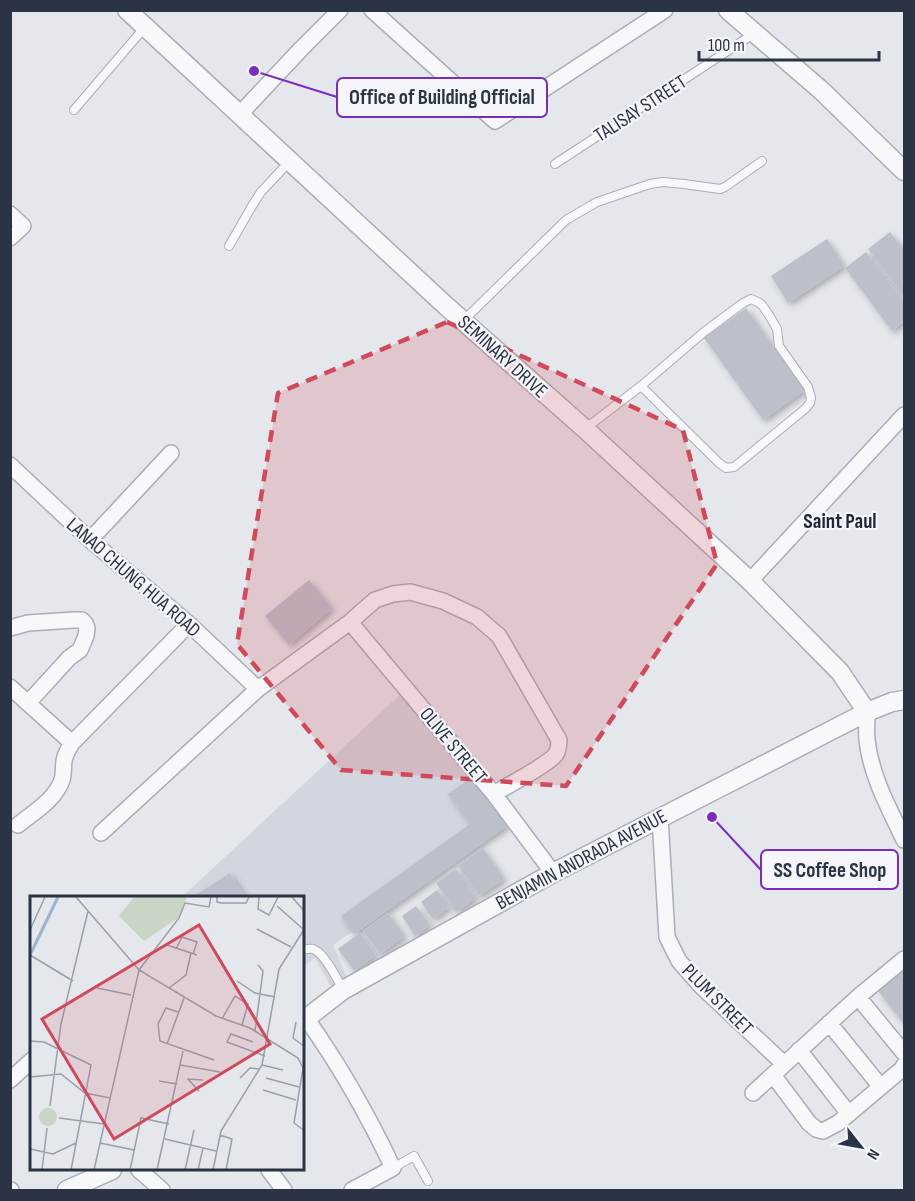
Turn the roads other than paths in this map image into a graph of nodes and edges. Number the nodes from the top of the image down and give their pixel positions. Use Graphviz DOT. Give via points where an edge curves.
graph roads {
  1 [pos="127,10"];
  2 [pos="339,10"];
  3 [pos="372,10"];
  4 [pos="665,10"];
  5 [pos="728,10"];
  6 [pos="145,27"];
  7 [pos="755,33"];
  8 [pos="74,110"];
  9 [pos="240,114"];
  10 [pos="291,161"];
  11 [pos="762,161"];
  12 [pos="555,164"];
  13 [pos="904,171"];
  14 [pos="10,214"];
  15 [pos="10,238"];
  16 [pos="229,246"];
  17 [pos="463,321"];
  18 [pos="641,386"];
  19 [pos="904,415"];
  20 [pos="585,429"];
  21 [pos="171,453"];
  22 [pos="10,465"];
  23 [pos="90,540"];
  24 [pos="750,581"];
  25 [pos="350,622"];
  26 [pos="189,624"];
  27 [pos="10,628"];
  28 [pos="10,687"];
  29 [pos="258,689"];
  30 [pos="904,700"];
  31 [pos="28,703"];
  32 [pos="867,712"];
  33 [pos="72,743"];
  34 [pos="494,794"];
  35 [pos="660,817"];
  36 [pos="18,825"];
  37 [pos="101,833"];
  38 [pos="904,840"];
  39 [pos="553,873"];
  40 [pos="304,950"];
  41 [pos="904,959"];
  42 [pos="343,990"];
  43 [pos="858,996"];
  44 [pos="305,1019"];
  45 [pos="829,1023"];
  46 [pos="800,1050"];
  47 [pos="904,1053"];
  48 [pos="30,1063"];
  49 [pos="904,1065"];
  50 [pos="778,1070"];
  51 [pos="10,1080"];
  52 [pos="881,1088"];
  53 [pos="753,1093"];
  54 [pos="849,1114"];
  55 [pos="393,1168"];
  56 [pos="110,1171"];
  57 [pos="140,1171"];
  58 [pos="270,1171"];
  59 [pos="428,1181"];
  60 [pos="67,1191"];
  61 [pos="162,1191"];
  62 [pos="284,1191"];
  63 [pos="351,1191"];
  1 -- 6 [label="street, SEMINARY DRIVE"];
  2 -- 9 [label="street"];
  3 -- 4 [label="street" via="495,121"];
  5 -- 7 [label="street"];
  6 -- 8 [label="lane"];
  6 -- 9 [label="street, SEMINARY DRIVE"];
  7 -- 12 [label="lane, TALISAY STREET"];
  7 -- 13 [label="street"];
  9 -- 10 [label="street, SEMINARY DRIVE"];
  10 -- 16 [label="lane" via="261,192"];
  10 -- 17 [label="street, SEMINARY DRIVE"];
  11 -- 17 [label="lane" via="725,188 656,183 597,202 566,220"];
  14 -- 15 [label="street" via="23,226"];
  17 -- 20 [label="street, SEMINARY DRIVE"];
  18 -- 18 [label="lane" via="704,332 751,299 770,315 779,346 808,387 811,398 796,416 734,467 726,468"];
  18 -- 20 [label="lane"];
  19 -- 24 [label="street"];
  20 -- 24 [label="street, SEMINARY DRIVE"];
  21 -- 23 [label="street"];
  22 -- 23 [label="street, LANAO CHUNG HUA ROAD"];
  23 -- 26 [label="street, LANAO CHUNG HUA ROAD"];
  24 -- 32 [label="street, SEMINARY DRIVE" via="840,672"];
  25 -- 29 [label="street"];
  25 -- 34 [label="street, OLIVE STREET"];
  25 -- 34 [label="street" via="375,600 410,592 443,601 477,617 499,636 560,746 549,760"];
  26 -- 29 [label="street, LANAO CHUNG HUA ROAD"];
  26 -- 33 [label="street"];
  27 -- 31 [label="street" via="28,622 82,620 87,628 80,650"];
  28 -- 31 [label="street"];
  29 -- 37 [label="street"];
  30 -- 32 [label="street, BENJAMIN ANDRADA AVENUE"];
  31 -- 33 [label="street"];
  32 -- 35 [label="street, BENJAMIN ANDRADA AVENUE"];
  32 -- 38 [label="street" via="871,764"];
  33 -- 36 [label="street" via="59,787"];
  34 -- 39 [label="street, OLIVE STREET"];
  35 -- 39 [label="street, BENJAMIN ANDRADA AVENUE"];
  35 -- 50 [label="street, PLUM STREET" via="667,938 678,961"];
  39 -- 42 [label="street, BENJAMIN ANDRADA AVENUE"];
  40 -- 42 [label="lane" via="315,950 325,959"];
  41 -- 43 [label="street"];
  42 -- 44 [label="street, BENJAMIN ANDRADA AVENUE"];
  43 -- 45 [label="street"];
  43 -- 47 [label="street"];
  44 -- 55 [label="street" via="332,1055"];
  45 -- 46 [label="street"];
  45 -- 52 [label="street"];
  46 -- 50 [label="street"];
  46 -- 54 [label="street"];
  48 -- 51 [label="street"];
  49 -- 52 [label="street, PLUM STREET"];
  50 -- 53 [label="street"];
  50 -- 54 [label="street, PLUM STREET" via="816,1129 823,1131"];
  52 -- 54 [label="street, PLUM STREET"];
  55 -- 59 [label="lane" via="414,1156"];
  55 -- 63 [label="street"];
  56 -- 60 [label="street"];
  57 -- 61 [label="street"];
  58 -- 62 [label="street"];
}
